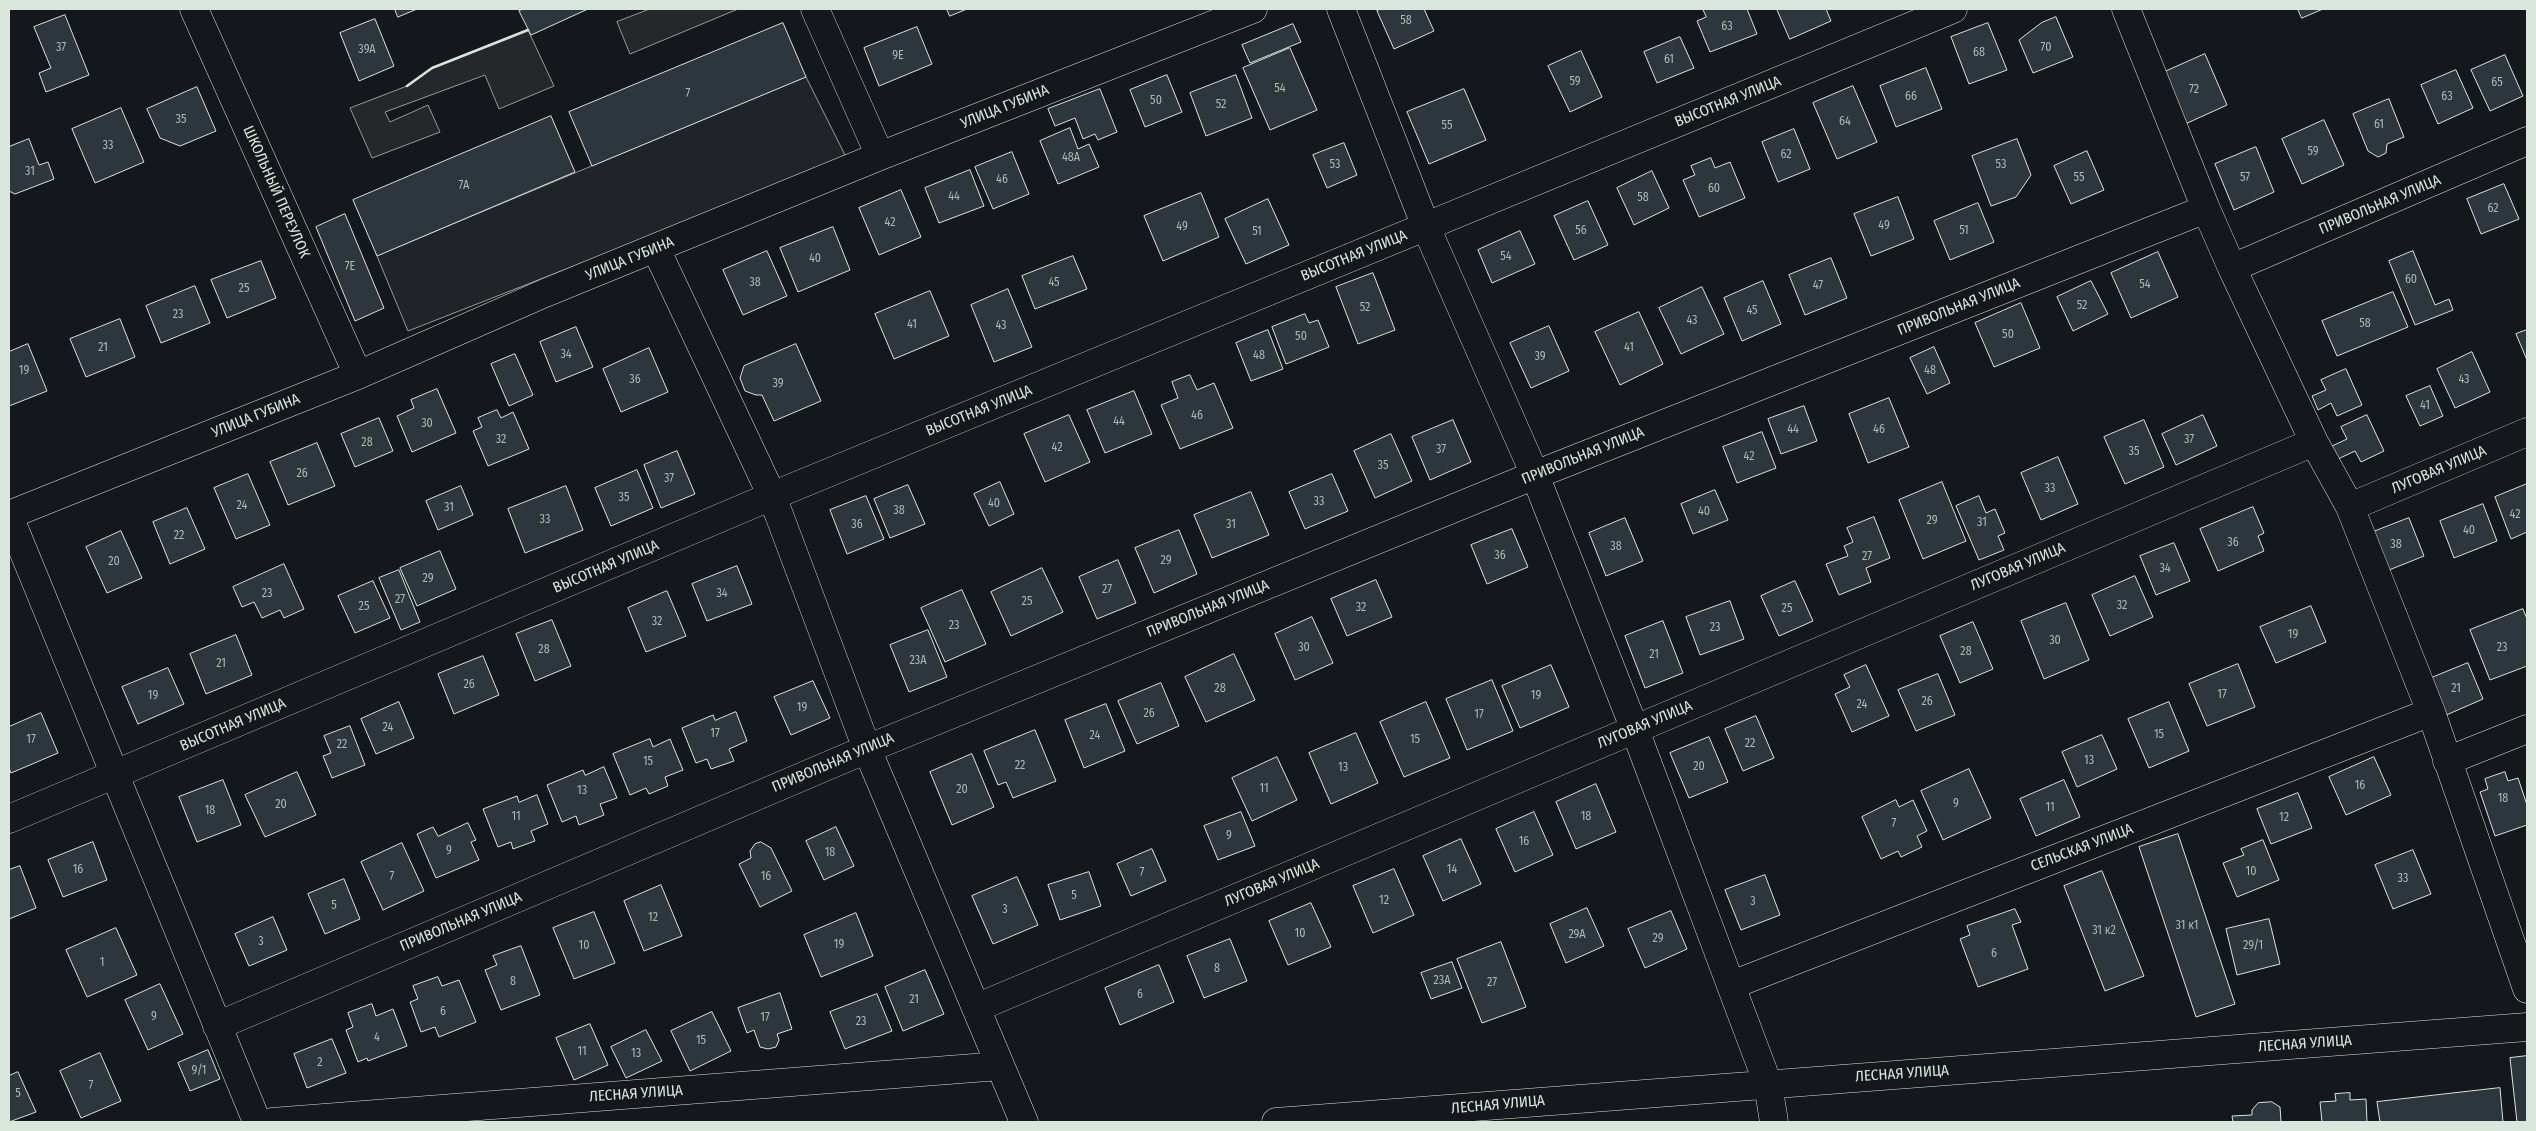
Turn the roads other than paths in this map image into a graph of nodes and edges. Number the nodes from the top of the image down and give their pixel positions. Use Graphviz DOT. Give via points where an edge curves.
graph roads {
  1 [pos="194,9"];
  2 [pos="815,9"];
  3 [pos="1253,9"];
  4 [pos="1341,9"];
  5 [pos="1953,9"];
  6 [pos="2126,9"];
  7 [pos="2527,141"];
  8 [pos="880,156"];
  9 [pos="2206,209"];
  10 [pos="1426,226"];
  11 [pos="656,249"];
  12 [pos="2232,268"];
  13 [pos="358,375"];
  14 [pos="2527,432"];
  15 [pos="2314,442"];
  16 [pos="1535,476"];
  17 [pos="772,496"];
  18 [pos="2350,507"];
  19 [pos="9,516"];
  20 [pos="2431,712"];
  21 [pos="2527,729"];
  22 [pos="1635,730"];
  23 [pos="867,749"];
  24 [pos="2447,761"];
  25 [pos="115,776"];
  26 [pos="9,819"];
  27 [pos="2521,950"];
  28 [pos="1732,985"];
  29 [pos="2527,989"];
  30 [pos="976,1008"];
  31 [pos="217,1026"];
  32 [pos="2527,1027"];
  33 [pos="1000,1066"];
  34 [pos="1768,1084"];
  35 [pos="257,1122"];
  36 [pos="272,1122"];
  37 [pos="1024,1122"];
  38 [pos="1276,1122"];
  39 [pos="1774,1122"];
  1 -- 13 [label="street, ШКОЛЬНЫЙ ПЕРЕУЛОК"];
  2 -- 8 [label="street"];
  3 -- 8 [label="street, УЛИЦА ГУБИНА"];
  4 -- 10 [label="street"];
  5 -- 10 [label="street, ВЫСОТНАЯ УЛИЦА"];
  6 -- 9 [label="street"];
  7 -- 12 [label="street, ПРИВОЛЬНАЯ УЛИЦА"];
  8 -- 11 [label="street, УЛИЦА ГУБИНА"];
  9 -- 12 [label="street"];
  9 -- 16 [label="street, ПРИВОЛЬНАЯ УЛИЦА"];
  10 -- 16 [label="street"];
  10 -- 17 [label="street, ВЫСОТНАЯ УЛИЦА"];
  11 -- 13 [label="street, УЛИЦА ГУБИНА"];
  11 -- 17 [label="street"];
  12 -- 15 [label="street"];
  13 -- 19 [label="street, УЛИЦА ГУБИНА"];
  14 -- 18 [label="street, ЛУГОВАЯ УЛИЦА"];
  15 -- 18 [label="street"];
  15 -- 22 [label="street, ЛУГОВАЯ УЛИЦА"];
  16 -- 22 [label="street"];
  16 -- 23 [label="street, ПРИВОЛЬНАЯ УЛИЦА"];
  17 -- 23 [label="street"];
  17 -- 25 [label="street, ВЫСОТНАЯ УЛИЦА"];
  18 -- 20 [label="street"];
  19 -- 25 [label="street"];
  20 -- 24 [label="street"];
  20 -- 28 [label="street, СЕЛЬСКАЯ УЛИЦА"];
  21 -- 24 [label="street"];
  22 -- 28 [label="street"];
  22 -- 30 [label="street, ЛУГОВАЯ УЛИЦА"];
  23 -- 30 [label="street"];
  23 -- 31 [label="street, ПРИВОЛЬНАЯ УЛИЦА"];
  24 -- 27 [label="street"];
  25 -- 26 [label="street, ВЫСОТНАЯ УЛИЦА"];
  25 -- 31 [label="street"];
  27 -- 29 [label="street"];
  28 -- 34 [label="street"];
  30 -- 33 [label="street"];
  31 -- 35 [label="street"];
  32 -- 34 [label="street, ЛЕСНАЯ УЛИЦА"];
  33 -- 36 [label="street, ЛЕСНАЯ УЛИЦА"];
  33 -- 37 [label="street"];
  34 -- 38 [label="street, ЛЕСНАЯ УЛИЦА"];
  34 -- 39 [label="street"];
}
